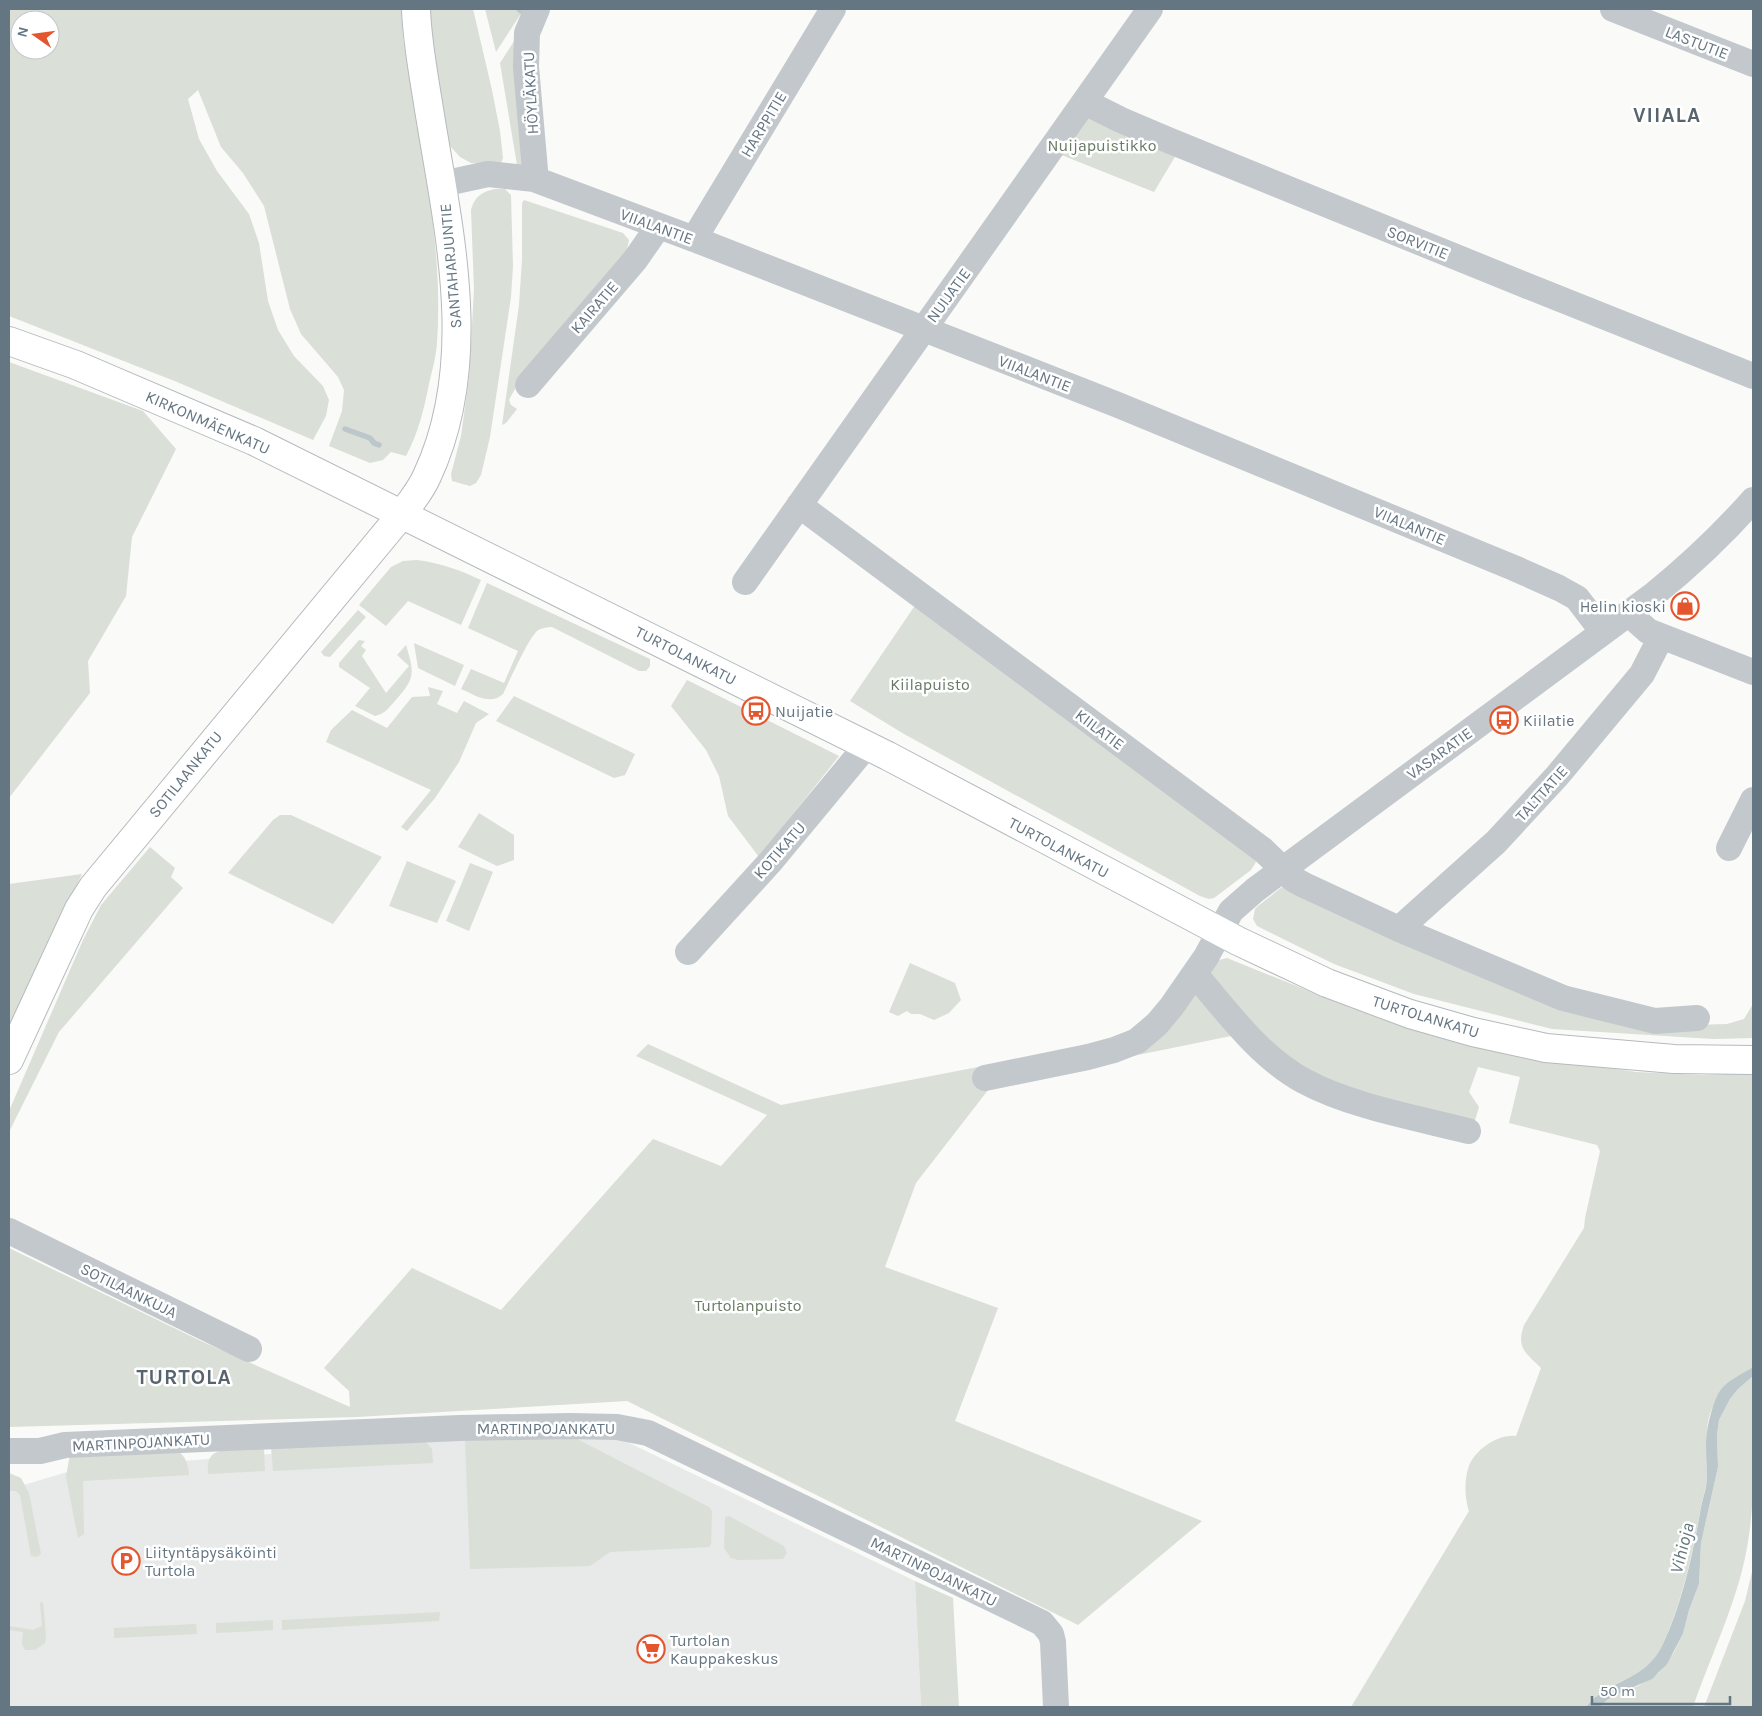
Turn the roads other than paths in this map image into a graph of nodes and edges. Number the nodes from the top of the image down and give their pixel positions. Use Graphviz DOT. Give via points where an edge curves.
graph roads {
  1 [pos="416,9"];
  2 [pos="537,9"];
  3 [pos="833,9"];
  4 [pos="1150,9"];
  5 [pos="1613,9"];
  6 [pos="1753,64"];
  7 [pos="1085,102"];
  8 [pos="534,179"];
  9 [pos="442,184"];
  10 [pos="658,227"];
  11 [pos="694,239"];
  12 [pos="923,329"];
  13 [pos="9,341"];
  14 [pos="1753,376"];
  15 [pos="528,385"];
  16 [pos="1753,500"];
  17 [pos="799,505"];
  18 [pos="402,514"];
  19 [pos="744,582"];
  20 [pos="1629,614"];
  21 [pos="1603,632"];
  22 [pos="1661,637"];
  23 [pos="1753,672"];
  24 [pos="867,746"];
  25 [pos="1753,800"];
  26 [pos="1729,848"];
  27 [pos="1283,869"];
  28 [pos="1399,929"];
  29 [pos="1220,932"];
  30 [pos="688,952"];
  31 [pos="1195,974"];
  32 [pos="1697,1018"];
  33 [pos="9,1060"];
  34 [pos="1753,1060"];
  35 [pos="985,1078"];
  36 [pos="1468,1132"];
  37 [pos="9,1231"];
  38 [pos="249,1349"];
  39 [pos="9,1451"];
  40 [pos="1056,1707"];
  1 -- 9 [label="main road, SANTAHARJUNTIE" via="422,68"];
  2 -- 8 [label="street, HÖYLÄKATU" via="527,33 526,67"];
  3 -- 11 [label="street, HARPPITIE"];
  4 -- 7 [label="street, NUIJATIE"];
  5 -- 6 [label="street, LASTUTIE"];
  7 -- 12 [label="street, NUIJATIE"];
  7 -- 14 [label="street, SORVITIE" via="1160,136"];
  8 -- 9 [label="street, VIIALANTIE" via="488,174"];
  8 -- 10 [label="street, VIIALANTIE"];
  9 -- 18 [label="main road, SANTAHARJUNTIE" via="456,306 454,374 446,422 435,456 426,477"];
  10 -- 11 [label="street, VIIALANTIE"];
  10 -- 15 [label="street, KAIRATIE" via="635,260"];
  11 -- 12 [label="street, VIIALANTIE"];
  12 -- 17 [label="street, NUIJATIE"];
  12 -- 21 [label="street, VIIALANTIE" via="1313,484 1560,588 1577,598"];
  13 -- 18 [label="main road, KIRKONMÄENKATU" via="76,365 254,441"];
  16 -- 20 [label="street, VASARATIE" via="1681,573"];
  17 -- 19 [label="street, NUIJATIE"];
  17 -- 27 [label="street, KIILATIE" via="1263,850"];
  18 -- 24 [label="main road, TURTOLANKATU"];
  18 -- 33 [label="main road, SOTILAANKATU" via="93,887 78,909"];
  20 -- 21 [label="street, VASARATIE"];
  20 -- 22 [label="street" via="1648,631"];
  21 -- 27 [label="street, VASARATIE"];
  22 -- 23 [label="street"];
  22 -- 28 [label="street, TALTTATIE" via="1642,674 1557,776 1496,842"];
  24 -- 29 [label="main road, TURTOLANKATU"];
  24 -- 30 [label="street, KOTIKATU"];
  25 -- 26 [label="street"];
  27 -- 28 [label="street, KIILATIE" via="1304,885"];
  27 -- 29 [label="street, VASARATIE" via="1236,906"];
  28 -- 32 [label="street, KIILATIE" via="1563,998 1654,1021"];
  29 -- 31 [label="street, VASARATIE"];
  29 -- 34 [label="main road, TURTOLANKATU" via="1327,983 1410,1014 1473,1032 1546,1048 1589,1053"];
  31 -- 35 [label="street, VASARATIE" via="1157,1024 1137,1041 1088,1057"];
  31 -- 36 [label="street" via="1272,1058 1302,1080 1356,1102"];
  37 -- 38 [label="street, SOTILAANKUJA"];
  39 -- 40 [label="street, MARTINPOJANKATU" via="40,1451 75,1444 441,1428 608,1426 648,1433 1042,1623 1053,1642"];
}
